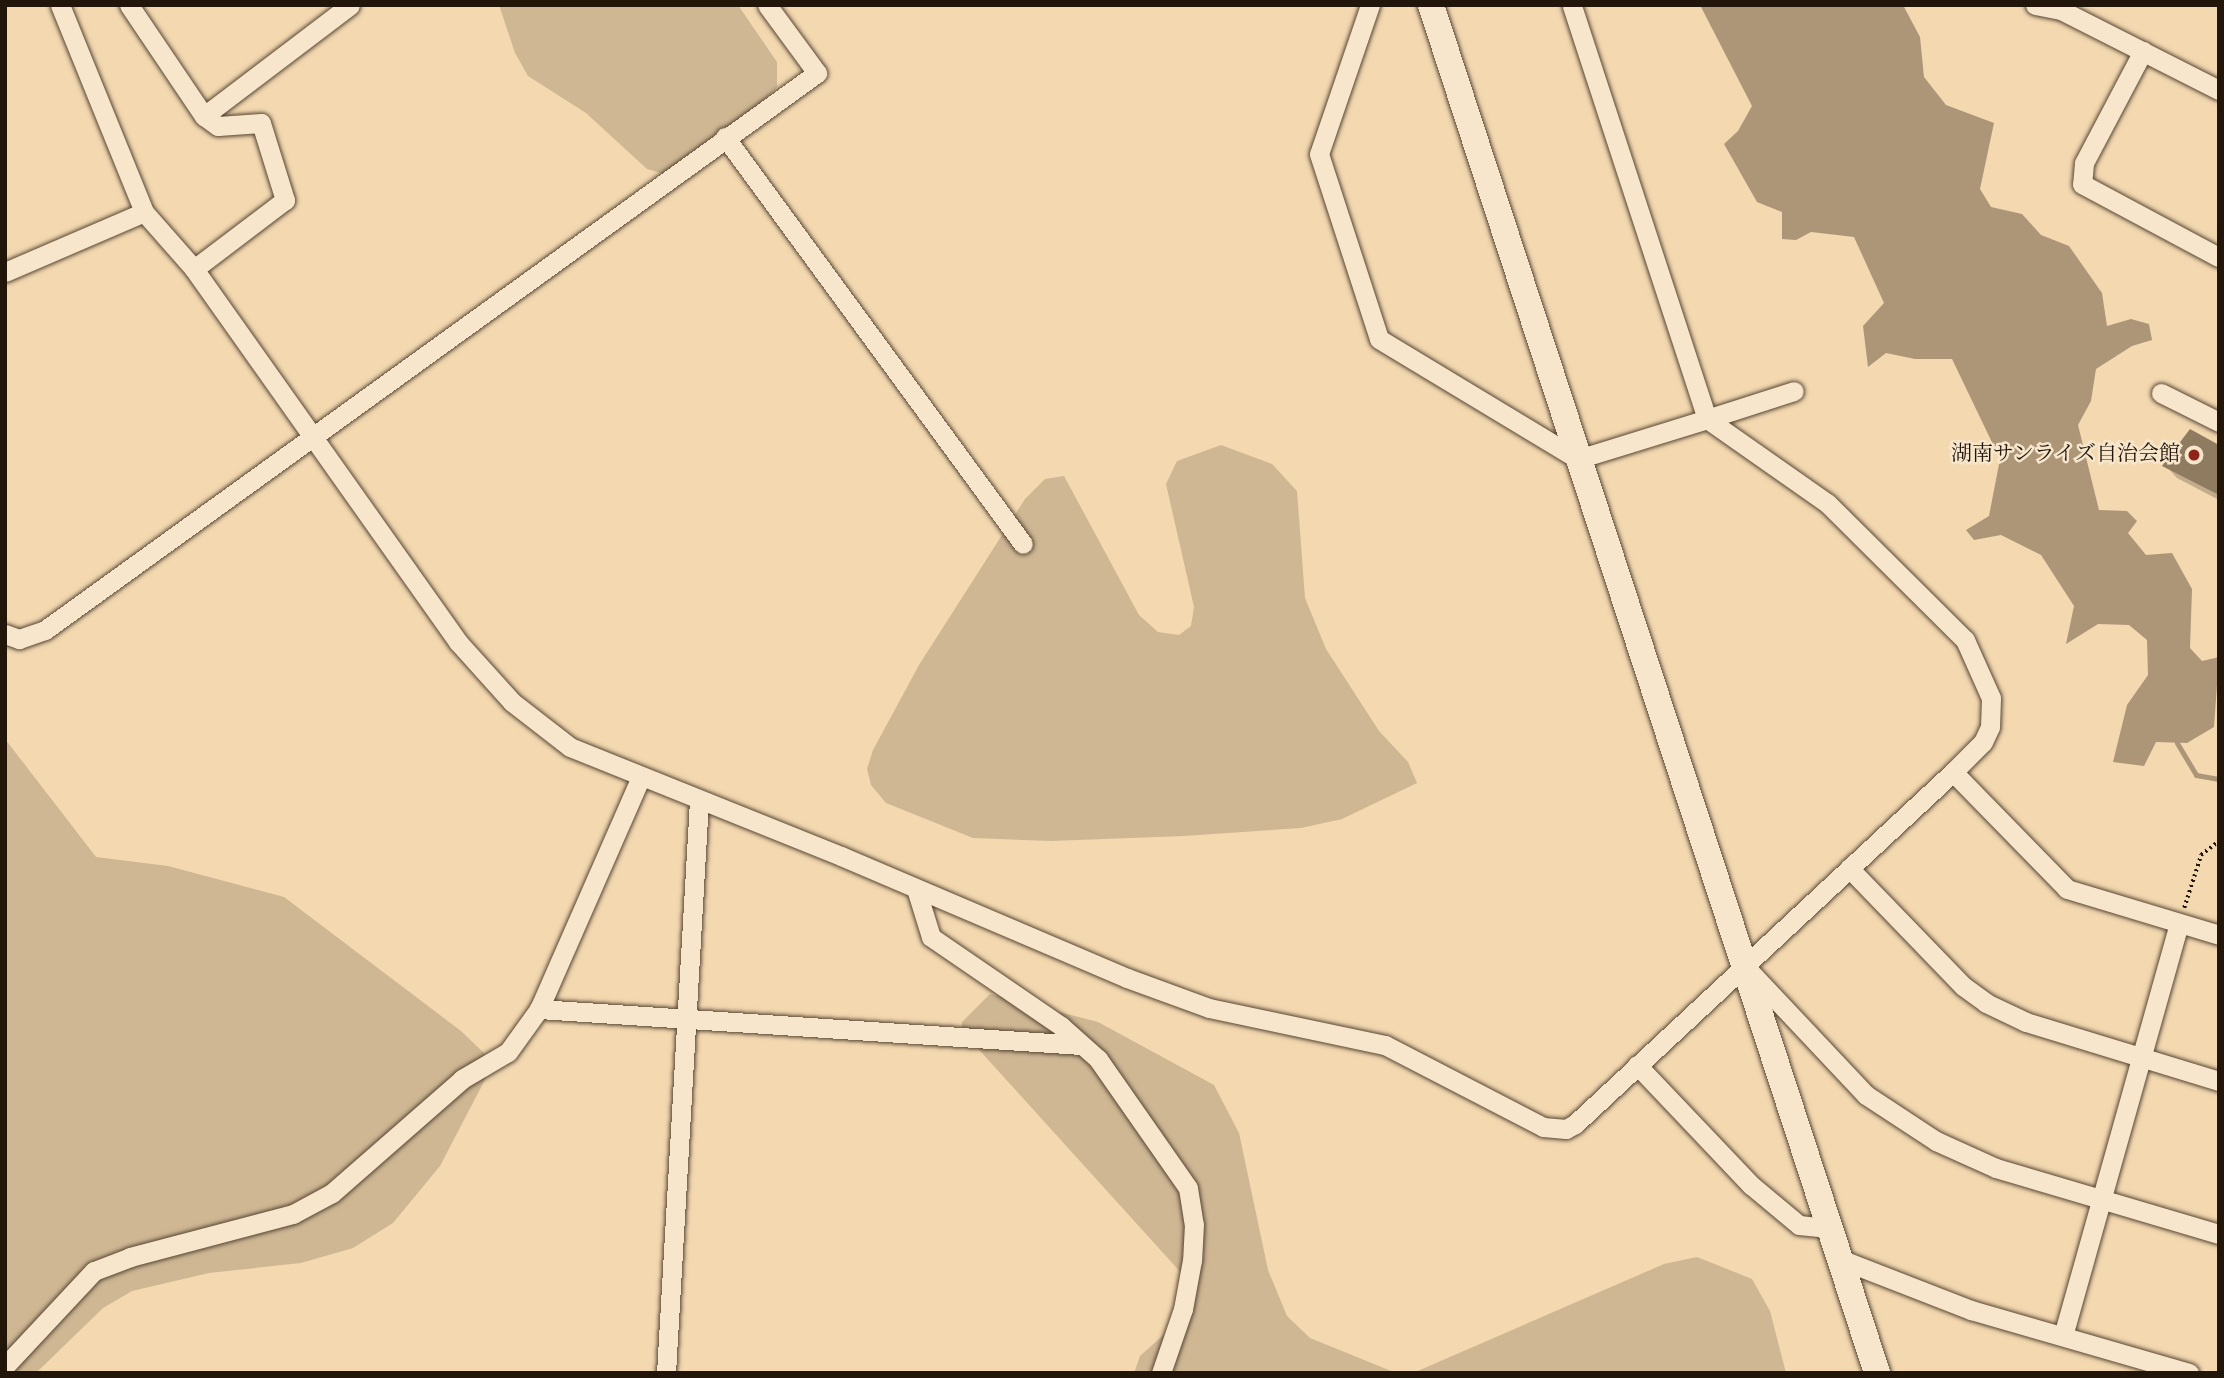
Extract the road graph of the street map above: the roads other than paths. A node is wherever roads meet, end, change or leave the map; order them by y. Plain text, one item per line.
1 (60, 5) edge
2 (129, 5) edge
3 (350, 5) edge
4 (767, 5) edge
5 (1370, 5) edge
6 (1431, 5) edge
7 (1572, 5) edge
8 (2035, 5) edge
9 (2143, 51) junction
10 (2219, 90) edge
11 (204, 116) junction
12 (725, 137) junction
13 (144, 212) junction
14 (2219, 257) edge
15 (194, 269) junction
16 (5, 272) edge
17 (1794, 391) dead end
18 (2161, 393) dead end
19 (1707, 419) junction
20 (2219, 422) edge
21 (314, 435) junction
22 (1578, 459) junction
23 (1023, 544) dead end
24 (5, 634) edge
25 (1953, 772) junction
26 (640, 779) junction
27 (699, 800) junction
28 (1849, 868) junction
29 (917, 892) junction
30 (2179, 924) junction
31 (2219, 935) edge
32 (1745, 965) junction
33 (539, 1009) junction
34 (688, 1020) junction
35 (1081, 1045) junction
36 (2143, 1060) junction
37 (1637, 1065) junction
38 (2219, 1081) edge
39 (2101, 1199) junction
40 (1829, 1228) junction
41 (2219, 1234) edge
42 (1840, 1259) junction
43 (2063, 1336) junction
44 (5, 1366) edge
45 (666, 1373) edge
46 (1161, 1373) edge
47 (1877, 1373) edge
48 (2189, 1373) edge

1 - 13 street
2 - 11 street
3 - 11 street
4 - 12 street
5 - 22 street
6 - 22 street
7 - 19 street
8 - 9 street
9 - 10 street
9 - 14 street
11 - 15 street
12 - 21 street
12 - 23 street
13 - 15 street
13 - 16 street
15 - 21 street
17 - 19 street
18 - 20 street
19 - 22 street
19 - 25 street
21 - 24 street
21 - 26 street
22 - 32 street
25 - 28 street
25 - 30 street
26 - 27 street
26 - 33 street
27 - 29 street
27 - 34 street
28 - 32 street
28 - 36 street
29 - 35 street
29 - 37 street
30 - 31 street
30 - 36 street
32 - 37 street
32 - 39 street
32 - 40 street
33 - 34 street
33 - 44 street
34 - 35 street
34 - 45 street
35 - 46 street
36 - 38 street
36 - 39 street
37 - 40 street
39 - 41 street
39 - 43 street
40 - 42 street
42 - 43 street
42 - 47 street
43 - 48 street

